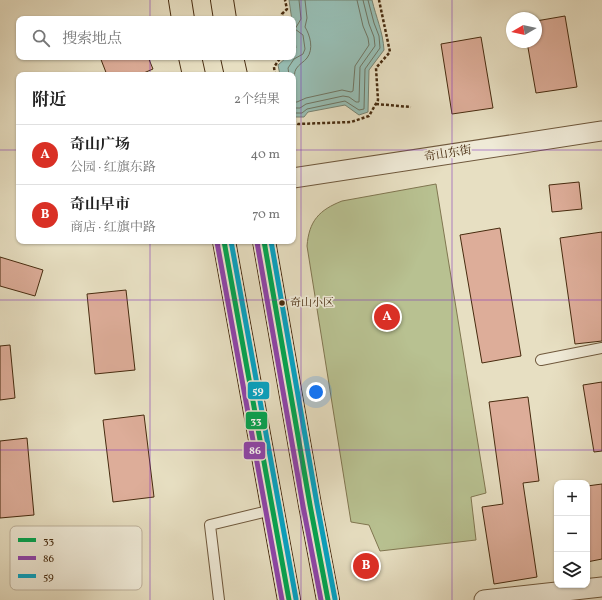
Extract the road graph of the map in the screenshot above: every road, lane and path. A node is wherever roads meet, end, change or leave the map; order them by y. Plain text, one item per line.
1 (180, 0) edge
2 (222, 0) edge
3 (285, 0) edge
4 (379, 0) edge
5 (183, 16) edge
6 (225, 16) edge
7 (282, 16) edge
8 (191, 60) edge
9 (233, 60) edge
10 (279, 60) edge
11 (193, 72) edge
12 (235, 72) edge
13 (275, 72) edge
14 (376, 104) junction
15 (412, 108) dead end
16 (296, 123) edge
17 (602, 131) edge
18 (296, 178) edge
19 (225, 244) edge
20 (265, 244) edge
21 (602, 348) edge
22 (541, 360) dead end
23 (272, 510) junction
24 (602, 587) edge
25 (219, 600) edge
26 (289, 600) edge
27 (328, 600) edge
28 (484, 600) edge

1 - 5 main road
2 - 6 main road
3 - 7 path
4 - 14 path
8 - 11 main road
9 - 12 main road
10 - 13 path
14 - 15 path
14 - 16 path
17 - 18 street, 奇山东街
19 - 23 main road
20 - 27 main road
21 - 22 lane
23 - 25 lane
23 - 26 main road
24 - 28 street

